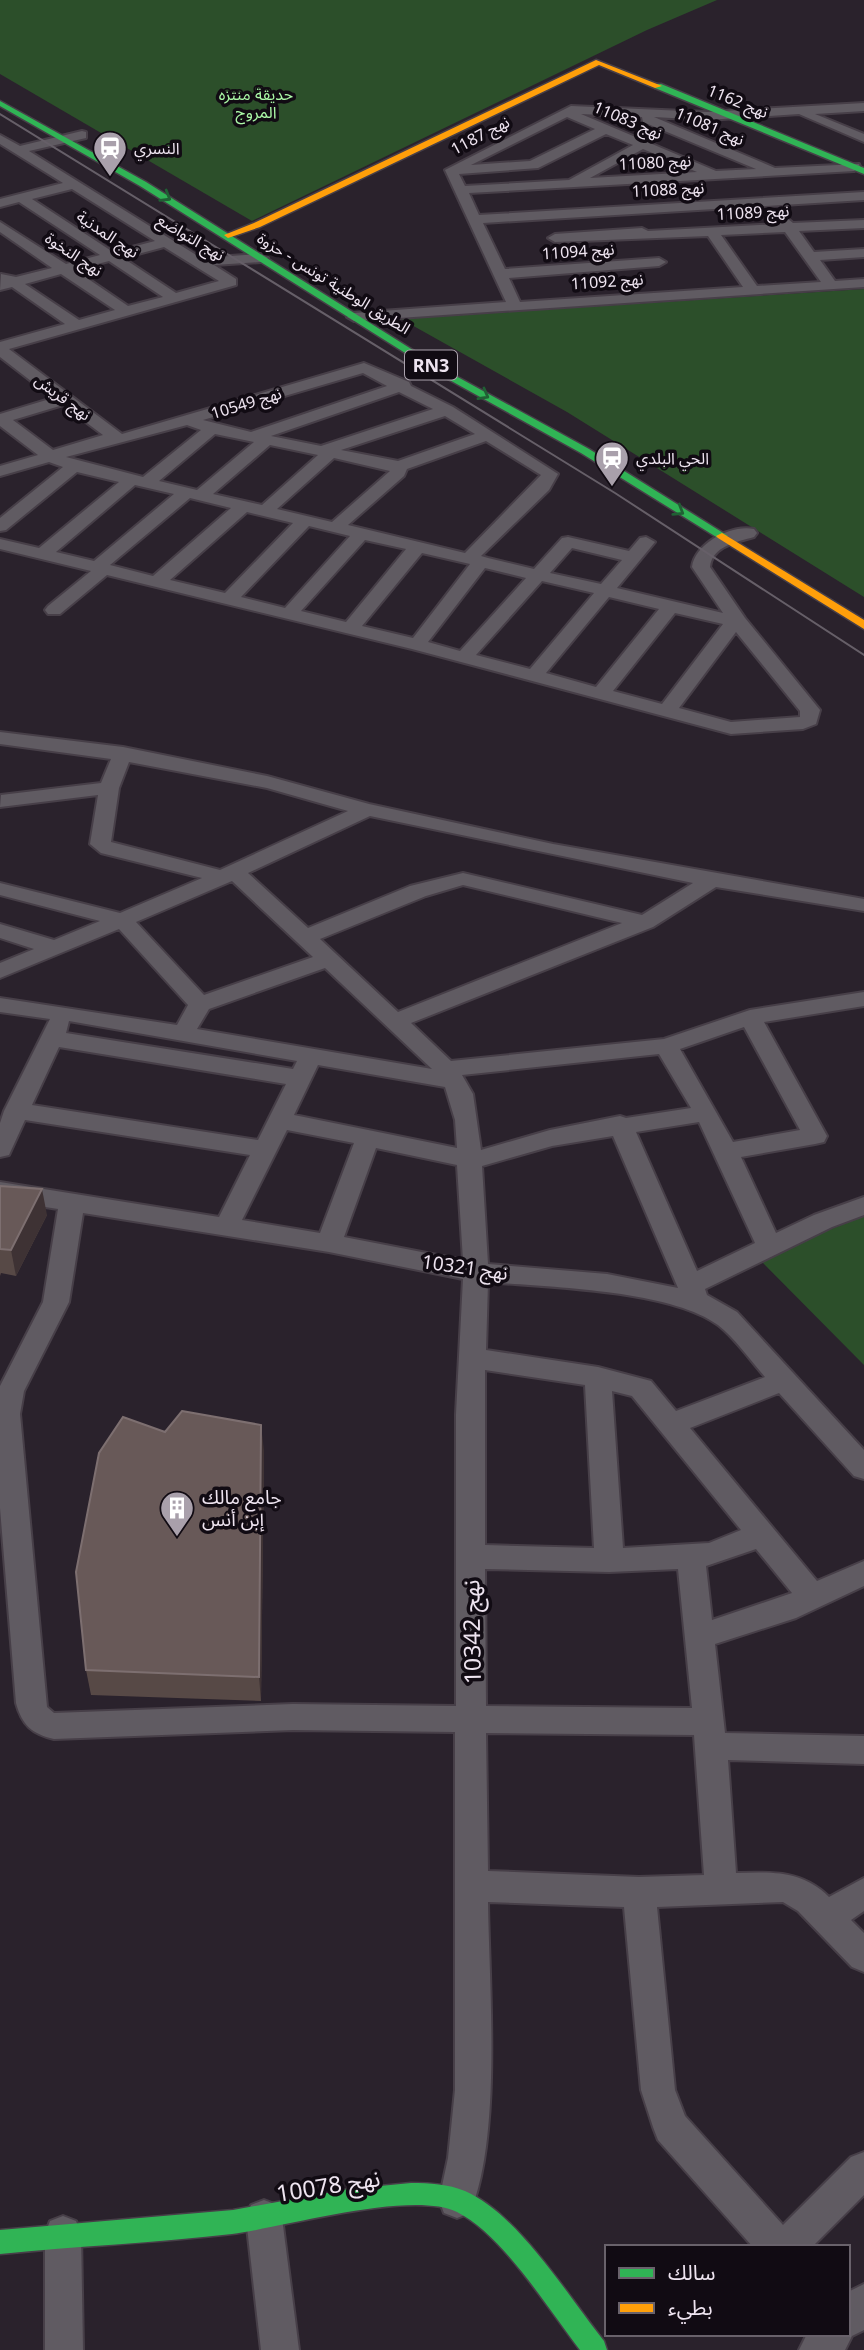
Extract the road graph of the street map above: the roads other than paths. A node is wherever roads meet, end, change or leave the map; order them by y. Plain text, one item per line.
1 (0, 88) edge
2 (679, 96) junction
3 (0, 103) edge
4 (863, 108) edge
5 (564, 111) junction
6 (802, 111) junction
7 (630, 112) junction
8 (728, 115) junction
9 (605, 129) junction
10 (82, 135) junction
11 (864, 138) edge
12 (0, 139) edge
13 (62, 139) junction
14 (642, 145) junction
15 (18, 150) junction
16 (859, 169) edge
17 (451, 170) junction
18 (775, 173) junction
19 (751, 174) junction
20 (717, 176) junction
21 (612, 182) junction
22 (568, 184) junction
23 (72, 185) junction
24 (458, 190) junction
25 (0, 192) edge
26 (864, 196) edge
27 (12, 200) edge
28 (770, 202) junction
29 (630, 209) junction
30 (540, 215) junction
31 (473, 219) junction
32 (864, 224) edge
33 (0, 226) edge
34 (790, 228) junction
35 (245, 230) junction
36 (712, 232) junction
37 (643, 234) junction
38 (228, 236) junction
39 (166, 242) junction
40 (563, 253) junction
41 (864, 253) edge
42 (812, 256) junction
43 (111, 257) junction
44 (291, 257) dead end
45 (261, 258) junction
46 (198, 262) junction
47 (65, 269) junction
48 (0, 273) edge
49 (499, 275) junction
50 (670, 278) junction
51 (864, 283) edge
52 (7, 284) edge
53 (831, 285) junction
54 (753, 290) junction
55 (176, 299) junction
56 (359, 300) dead end
57 (515, 306) junction
58 (127, 312) junction
59 (382, 314) junction
60 (354, 317) junction
61 (0, 325) edge
62 (77, 326) junction
63 (405, 328) dead end
64 (22, 341) junction
65 (0, 349) edge
66 (404, 385) junction
67 (288, 390) junction
68 (65, 399) junction
69 (447, 410) junction
70 (320, 414) junction
71 (0, 419) edge
72 (189, 420) junction
73 (212, 429) junction
74 (583, 431) dead end
75 (488, 435) junction
76 (121, 438) junction
77 (259, 439) junction
78 (605, 443) dead end
79 (324, 453) junction
80 (52, 457) junction
81 (74, 466) junction
82 (399, 467) junction
83 (0, 471) edge
84 (139, 481) junction
85 (194, 494) junction
86 (244, 505) junction
87 (266, 510) junction
88 (728, 519) dead end
89 (304, 520) junction
90 (0, 526) edge
91 (336, 527) junction
92 (362, 533) junction
93 (744, 540) junction
94 (0, 544) edge
95 (418, 546) junction
96 (41, 555) junction
97 (475, 560) junction
98 (794, 562) dead end
99 (101, 568) junction
100 (538, 575) junction
101 (157, 582) junction
102 (606, 590) junction
103 (229, 600) junction
104 (671, 606) junction
105 (54, 610) dead end
106 (289, 614) junction
107 (737, 622) junction
108 (864, 625) edge
109 (350, 629) junction
110 (417, 645) junction
111 (463, 658) junction
112 (534, 676) junction
113 (601, 692) junction
114 (667, 711) junction
115 (0, 738) edge
116 (123, 753) junction
117 (109, 788) junction
118 (1, 800) edge
119 (367, 810) junction
120 (228, 874) junction
121 (713, 880) junction
122 (0, 889) edge
123 (864, 905) edge
124 (122, 920) junction
125 (645, 922) junction
126 (0, 931) edge
127 (305, 937) junction
128 (53, 947) junction
129 (329, 959) junction
130 (0, 971) edge
131 (864, 999) edge
132 (200, 1004) junction
133 (0, 1005) edge
134 (64, 1013) junction
135 (750, 1017) junction
136 (396, 1021) junction
137 (183, 1034) junction
138 (52, 1038) junction
139 (666, 1046) junction
140 (305, 1068) junction
141 (451, 1075) junction
142 (16, 1111) junction
143 (707, 1113) junction
144 (279, 1120) junction
145 (621, 1124) junction
146 (368, 1138) junction
147 (0, 1149) edge
148 (265, 1149) junction
149 (726, 1151) junction
150 (471, 1159) junction
151 (0, 1191) edge
152 (72, 1202) junction
153 (864, 1206) edge
154 (226, 1228) junction
155 (329, 1243) junction
156 (769, 1246) junction
157 (475, 1272) junction
158 (693, 1293) junction
159 (471, 1358) junction
160 (598, 1377) junction
161 (784, 1380) junction
162 (672, 1424) junction
163 (861, 1458) edge
164 (762, 1534) junction
165 (470, 1557) junction
166 (691, 1557) junction
167 (609, 1560) junction
168 (864, 1573) edge
169 (812, 1596) junction
170 (700, 1636) junction
171 (473, 1718) junction
172 (710, 1734) junction
173 (864, 1750) edge
174 (473, 1886) junction
175 (720, 1888) junction
176 (639, 1892) junction
177 (864, 1893) edge
178 (827, 1917) junction
179 (864, 1956) edge
180 (864, 2170) edge
181 (457, 2200) junction
182 (264, 2218) junction
183 (63, 2234) junction
184 (0, 2242) edge
185 (776, 2245) edge
186 (788, 2245) edge
187 (864, 2303) edge
188 (850, 2317) edge
189 (832, 2336) edge
190 (64, 2350) edge
191 (281, 2350) edge
192 (595, 2350) edge
193 (818, 2350) edge

1 - 10 main road, الطريق الوطنية تونس - حزوة
2 - 7 street, نهج 1187
2 - 8 main road, نهج 1162
2 - 35 main road, نهج 1162
3 - 13 main road, الطريق الوطنية تونس - حزوة / RN3
4 - 6 street, نهج 1187
5 - 7 street, نهج 1187
5 - 9 street, نهج 11083
5 - 17 street, نهج 1187
6 - 8 street, نهج 1187
6 - 11 street
7 - 8 street, نهج 1187
7 - 18 street, نهج 11081
8 - 16 main road, نهج 1162
9 - 14 street, نهج 11083
9 - 17 street
10 - 13 street
10 - 35 main road, الطريق الوطنية تونس - حزوة
12 - 15 street, نهج التواضع
13 - 15 street
13 -> 38 main road, الطريق الوطنية تونس - حزوة / RN3
14 - 20 street, نهج 11083
14 - 22 street
15 - 23 street, نهج التواضع
16 - 18 street, نهج 11080
17 - 24 street, نهج 1187
18 - 19 street, نهج 11080
19 - 20 street, نهج 11080
19 - 28 street
20 - 21 street, نهج 11080
21 - 22 street, نهج 11080
21 - 29 street
22 - 24 street, نهج 11080
23 - 27 street
23 - 39 street, نهج التواضع
24 - 31 street, نهج 1187
25 - 27 street, نهج المدنية
26 - 28 street, نهج 11088
27 - 43 street, نهج المدنية
28 - 29 street, نهج 11088
28 - 34 street
29 - 30 street, نهج 11088
29 - 37 street
30 - 31 street, نهج 11088
30 - 40 street
31 - 49 street, نهج 1187
32 - 34 street, نهج 11089
33 - 47 street, نهج النخوة
34 - 36 street, نهج 11089
34 - 42 street
35 - 38 main road
35 - 44 main road, الطريق الوطنية تونس - حزوة
36 - 37 street, نهج 11089
36 - 54 street
37 - 40 street, نهج 11089
37 - 50 street
38 - 45 main road, الطريق الوطنية تونس - حزوة / RN3
39 - 43 street
39 - 46 street, نهج التواضع
40 - 49 street, نهج 11094
40 - 50 street, نهج 11094
41 - 42 street
42 - 53 street
43 - 47 street
43 - 55 street, نهج المدنية
45 - 46 street
45 - 60 main road, الطريق الوطنية تونس - حزوة / RN3
46 - 55 street, نهج التواضع
47 - 52 street
47 - 58 street, نهج النخوة
48 - 52 street
49 - 57 street, نهج 1187
50 - 54 street, نهج 11092
50 - 57 street, نهج 11092
51 - 53 street, نهج 11092
52 - 62 street
53 - 54 street, نهج 11092
55 - 58 street, نهج التواضع
56 - 59 main road, الطريق الوطنية تونس - حزوة / RN3
57 - 59 street, نهج 11092
58 - 62 street, نهج التواضع
59 - 60 street, نهج 11092
59 - 63 main road, الطريق الوطنية تونس - حزوة / RN3
60 -> 93 main road, الطريق الوطنية تونس - حزوة / RN3
61 - 64 street
62 - 64 street, نهج التواضع
64 - 65 street, نهج التواضع
65 - 68 street, نهج قريش
66 - 67 street, نهج 10549
66 - 69 street
66 - 70 street
67 - 70 street
67 - 72 street, نهج 10549
68 - 71 street
68 - 76 street, نهج قريش
69 - 75 street
69 - 79 street
70 - 77 street
71 - 80 street
72 - 73 street
72 - 76 street, نهج 10549
73 - 77 street
73 - 84 street
74 - 78 main road
75 - 82 street
75 - 97 street
76 - 80 street, نهج 10549
77 - 79 street
77 - 85 street
79 - 82 street
79 - 87 street
80 - 81 street
80 - 83 street, نهج 10549
81 - 84 street
81 - 90 street
82 - 91 street
84 - 85 street
84 - 96 street
85 - 86 street
85 - 99 street
86 - 87 street
86 - 101 street
87 - 89 street
88 - 93 main road, الطريق الوطنية تونس - حزوة / RN3
89 - 91 street
89 - 103 street
91 - 92 street
92 - 95 street
92 - 106 street
93 - 98 main road, الطريق الوطنية تونس - حزوة / RN3
93 - 107 street
93 - 108 main road, الطريق الوطنية تونس - حزوة / RN3
94 - 96 street
95 - 97 street
95 - 109 street
96 - 99 street
97 - 100 street
97 - 110 street
99 - 101 street
99 - 105 street
100 - 102 street
100 - 102 street
100 - 111 street
101 - 103 street
102 - 104 street
102 - 112 street
103 - 106 street
104 - 107 street
104 - 113 street
106 - 109 street
107 - 114 street
107 - 114 street
109 - 110 street
110 - 111 street
111 - 112 street
112 - 113 street
113 - 114 street
115 - 116 street
116 - 117 street
116 - 119 street
117 - 118 street
117 - 120 street
119 - 120 street
119 - 121 street
120 - 124 street
120 - 127 street
121 - 123 street
121 - 125 street
122 - 124 street
124 - 128 street
124 - 132 street
125 - 127 street
125 - 136 street
126 - 128 street
127 - 129 street
128 - 130 street
129 - 132 street
129 - 136 street
131 - 135 street
132 - 137 street
133 - 134 street
134 - 137 street
134 - 138 street
135 - 139 street
135 - 149 street
136 - 141 street
137 - 140 street
138 - 140 street
138 - 142 street
139 - 141 street
139 - 143 street
140 - 141 street
140 - 144 street
141 - 150 street, نهج 10342
142 - 147 street
142 - 148 street
143 - 145 street
143 - 149 street
144 - 146 street
144 - 148 street
145 - 150 street
145 - 158 street
146 - 150 street
146 - 155 street
148 - 154 street
149 - 156 street
150 - 157 street, نهج 10342
151 - 152 street, نهج 10321
152 - 154 street, نهج 10321
152 - 171 street
153 - 156 street
154 - 155 street, نهج 10321
155 - 157 street, نهج 10321
156 - 158 street
157 - 158 street, نهج 10321
157 - 159 street, نهج 10342
158 - 161 street, نهج 10321
159 - 160 street
159 - 165 street, نهج 10342
160 - 162 street
160 - 167 street
161 - 162 street
161 - 163 street, نهج 10321
162 - 164 street
164 - 166 street
164 - 169 street
165 - 167 street
165 - 171 street, نهج 10342
166 - 167 street
166 - 170 street
168 - 169 street
169 - 170 street
170 - 172 street
171 - 172 street
171 - 174 street, نهج 10342
172 - 173 street
172 - 175 street
174 - 176 street
174 - 181 street, نهج 10342
175 - 176 street
175 - 178 street
176 - 185 street
177 - 178 street
178 - 179 street
180 - 186 street
181 - 182 main road, نهج 10078
181 - 192 main road, نهج 10078
182 - 183 main road, نهج 10078
182 - 191 street
183 - 184 main road, نهج 10078
183 - 190 street
187 - 188 street
189 - 193 street

